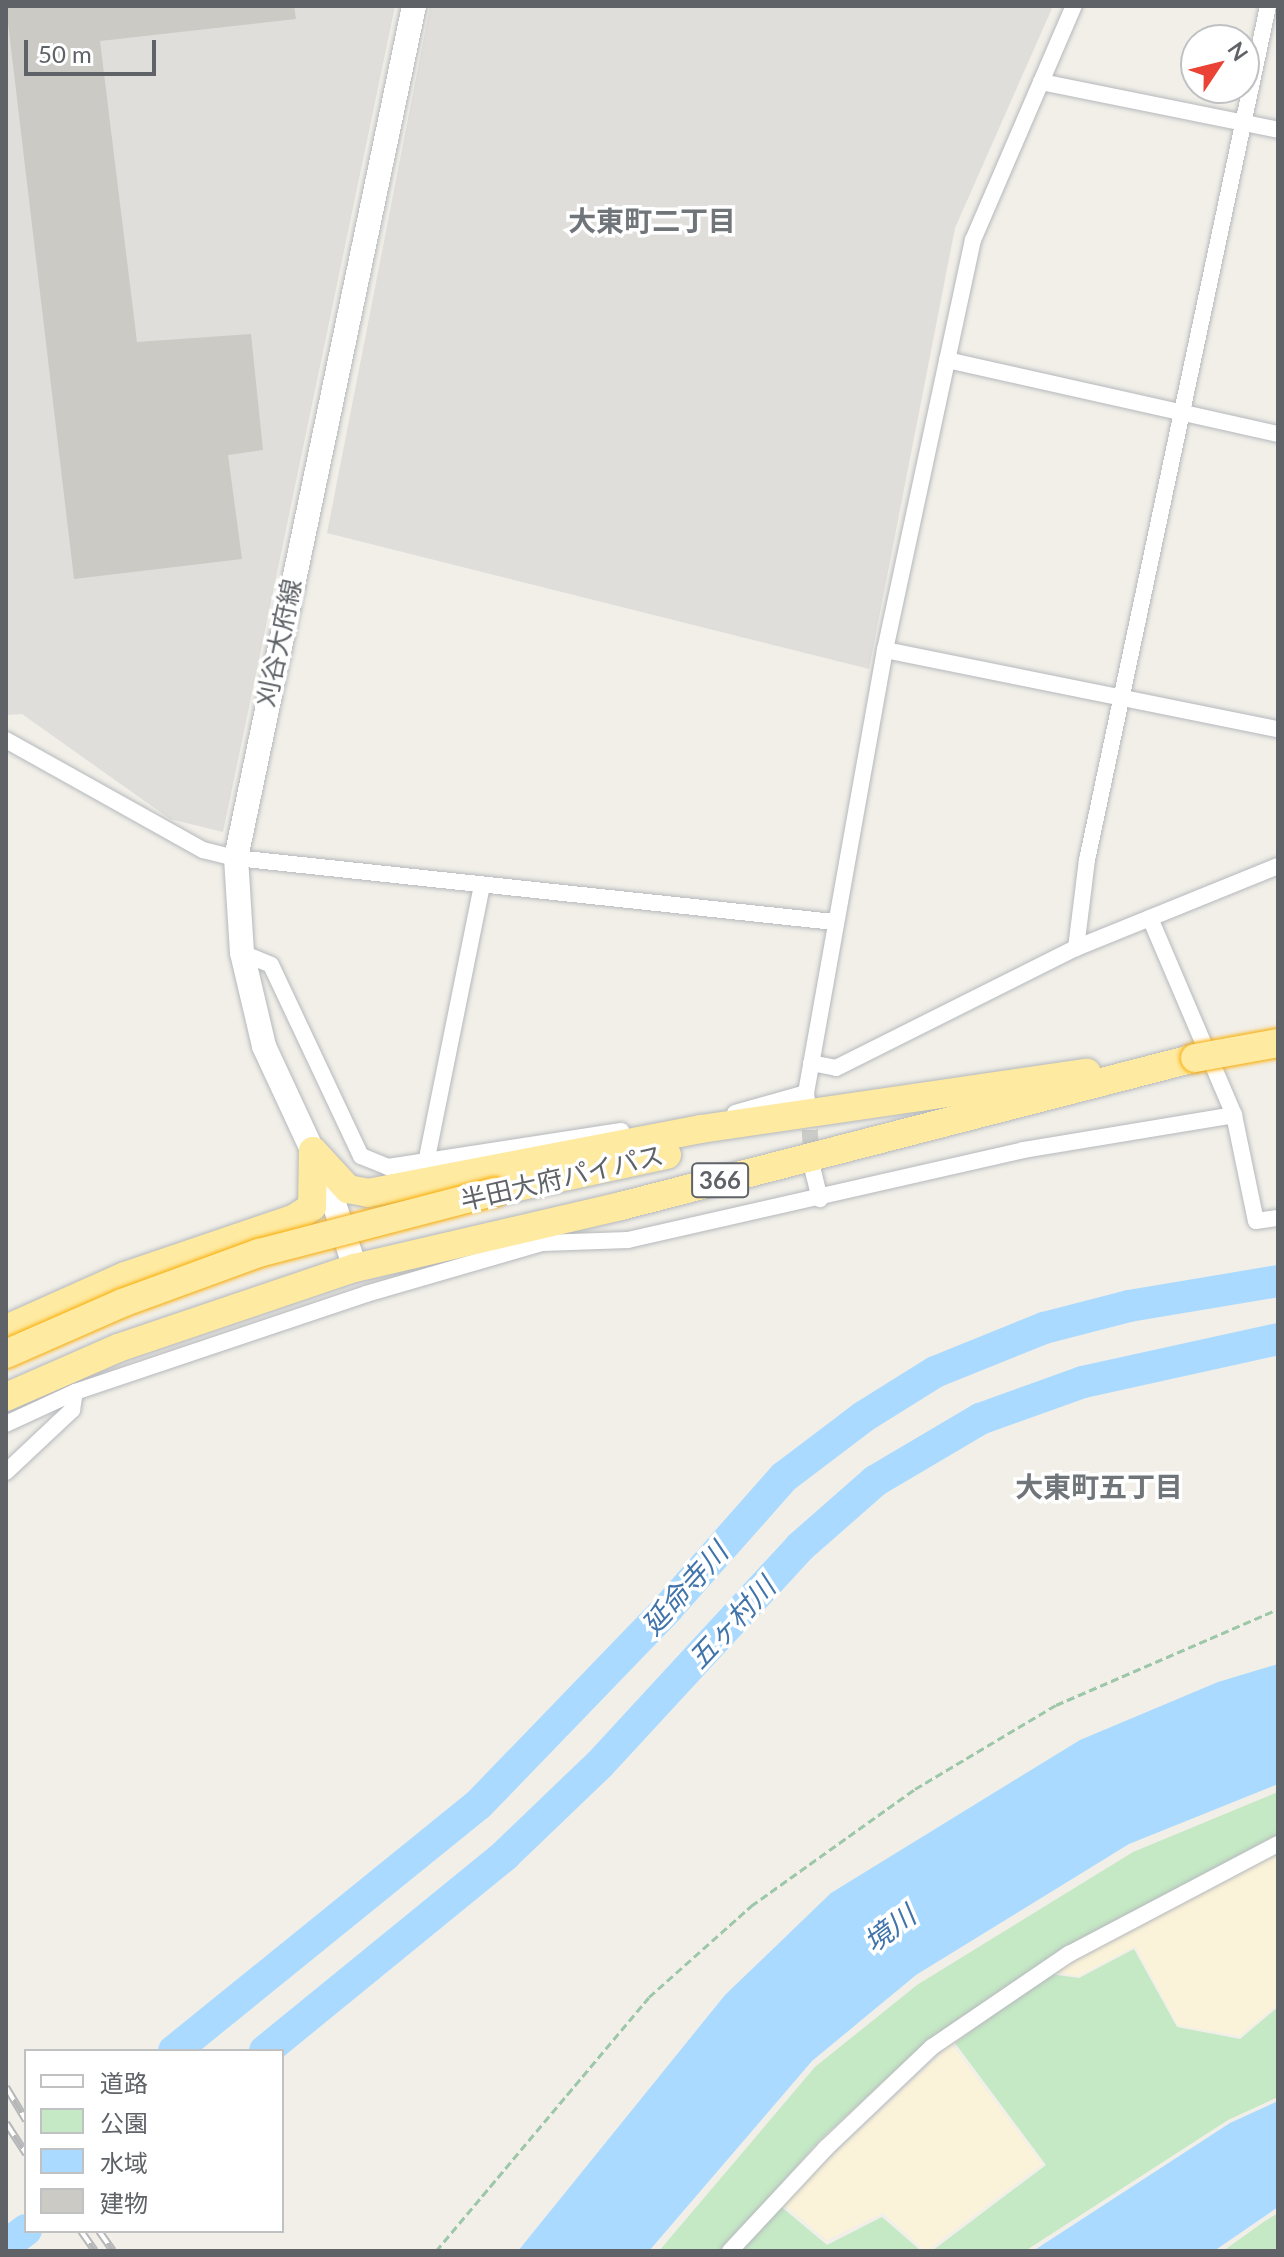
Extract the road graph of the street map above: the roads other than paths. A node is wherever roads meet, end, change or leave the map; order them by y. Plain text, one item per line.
1 (414, 6) edge
2 (1074, 6) edge
3 (1268, 6) edge
4 (1041, 82) junction
5 (1243, 123) junction
6 (1278, 130) edge
7 (947, 360) junction
8 (1182, 413) junction
9 (1278, 434) edge
10 (885, 650) junction
11 (1124, 698) junction
12 (1278, 729) edge
13 (6, 740) edge
14 (236, 858) junction
15 (1278, 866) edge
16 (482, 885) junction
17 (1150, 918) junction
18 (834, 922) junction
19 (1076, 948) junction
20 (242, 953) junction
21 (1278, 1043) edge
22 (1195, 1058) junction
23 (811, 1063) junction
24 (1234, 1115) junction
25 (313, 1151) junction
26 (427, 1158) junction
27 (813, 1171) tunnel mouth
28 (820, 1199) junction
29 (1278, 1218) edge
30 (355, 1268) junction
31 (6, 1329) edge
32 (6, 1354) edge
33 (75, 1392) junction
34 (6, 1397) edge
35 (6, 1424) edge
36 (6, 1472) edge
37 (1278, 1844) edge
38 (730, 2251) edge

1 - 14 main road, 刈谷大府線
2 - 4 street
3 - 5 street
4 - 5 street
4 - 7 street
5 - 6 street
5 - 8 street
7 - 8 street
7 - 10 street
8 - 9 street
8 - 11 street
10 - 11 street
10 - 18 street
11 - 12 street
11 - 19 street
13 - 14 street
14 - 16 street
14 - 20 main road, 刈谷大府線
15 - 17 street
16 - 18 street
16 - 26 street
17 - 19 street
17 - 24 street
18 - 23 street
19 - 23 street
20 - 25 main road, 刈谷大府線
20 - 26 street
21 - 22 highway, 半田大府パイパス / 366, bridge
22 - 25 highway, 366
22 - 30 highway, 366
22 - 32 highway, 半田大府パイパス / 366, bridge
23 - 26 street
24 - 28 street
24 - 29 street
25 - 30 main road, 刈谷大府線
25 - 31 highway
27 - 28 street
28 - 33 street
30 - 34 highway, 366
33 - 35 street
33 - 36 street
37 - 38 street

